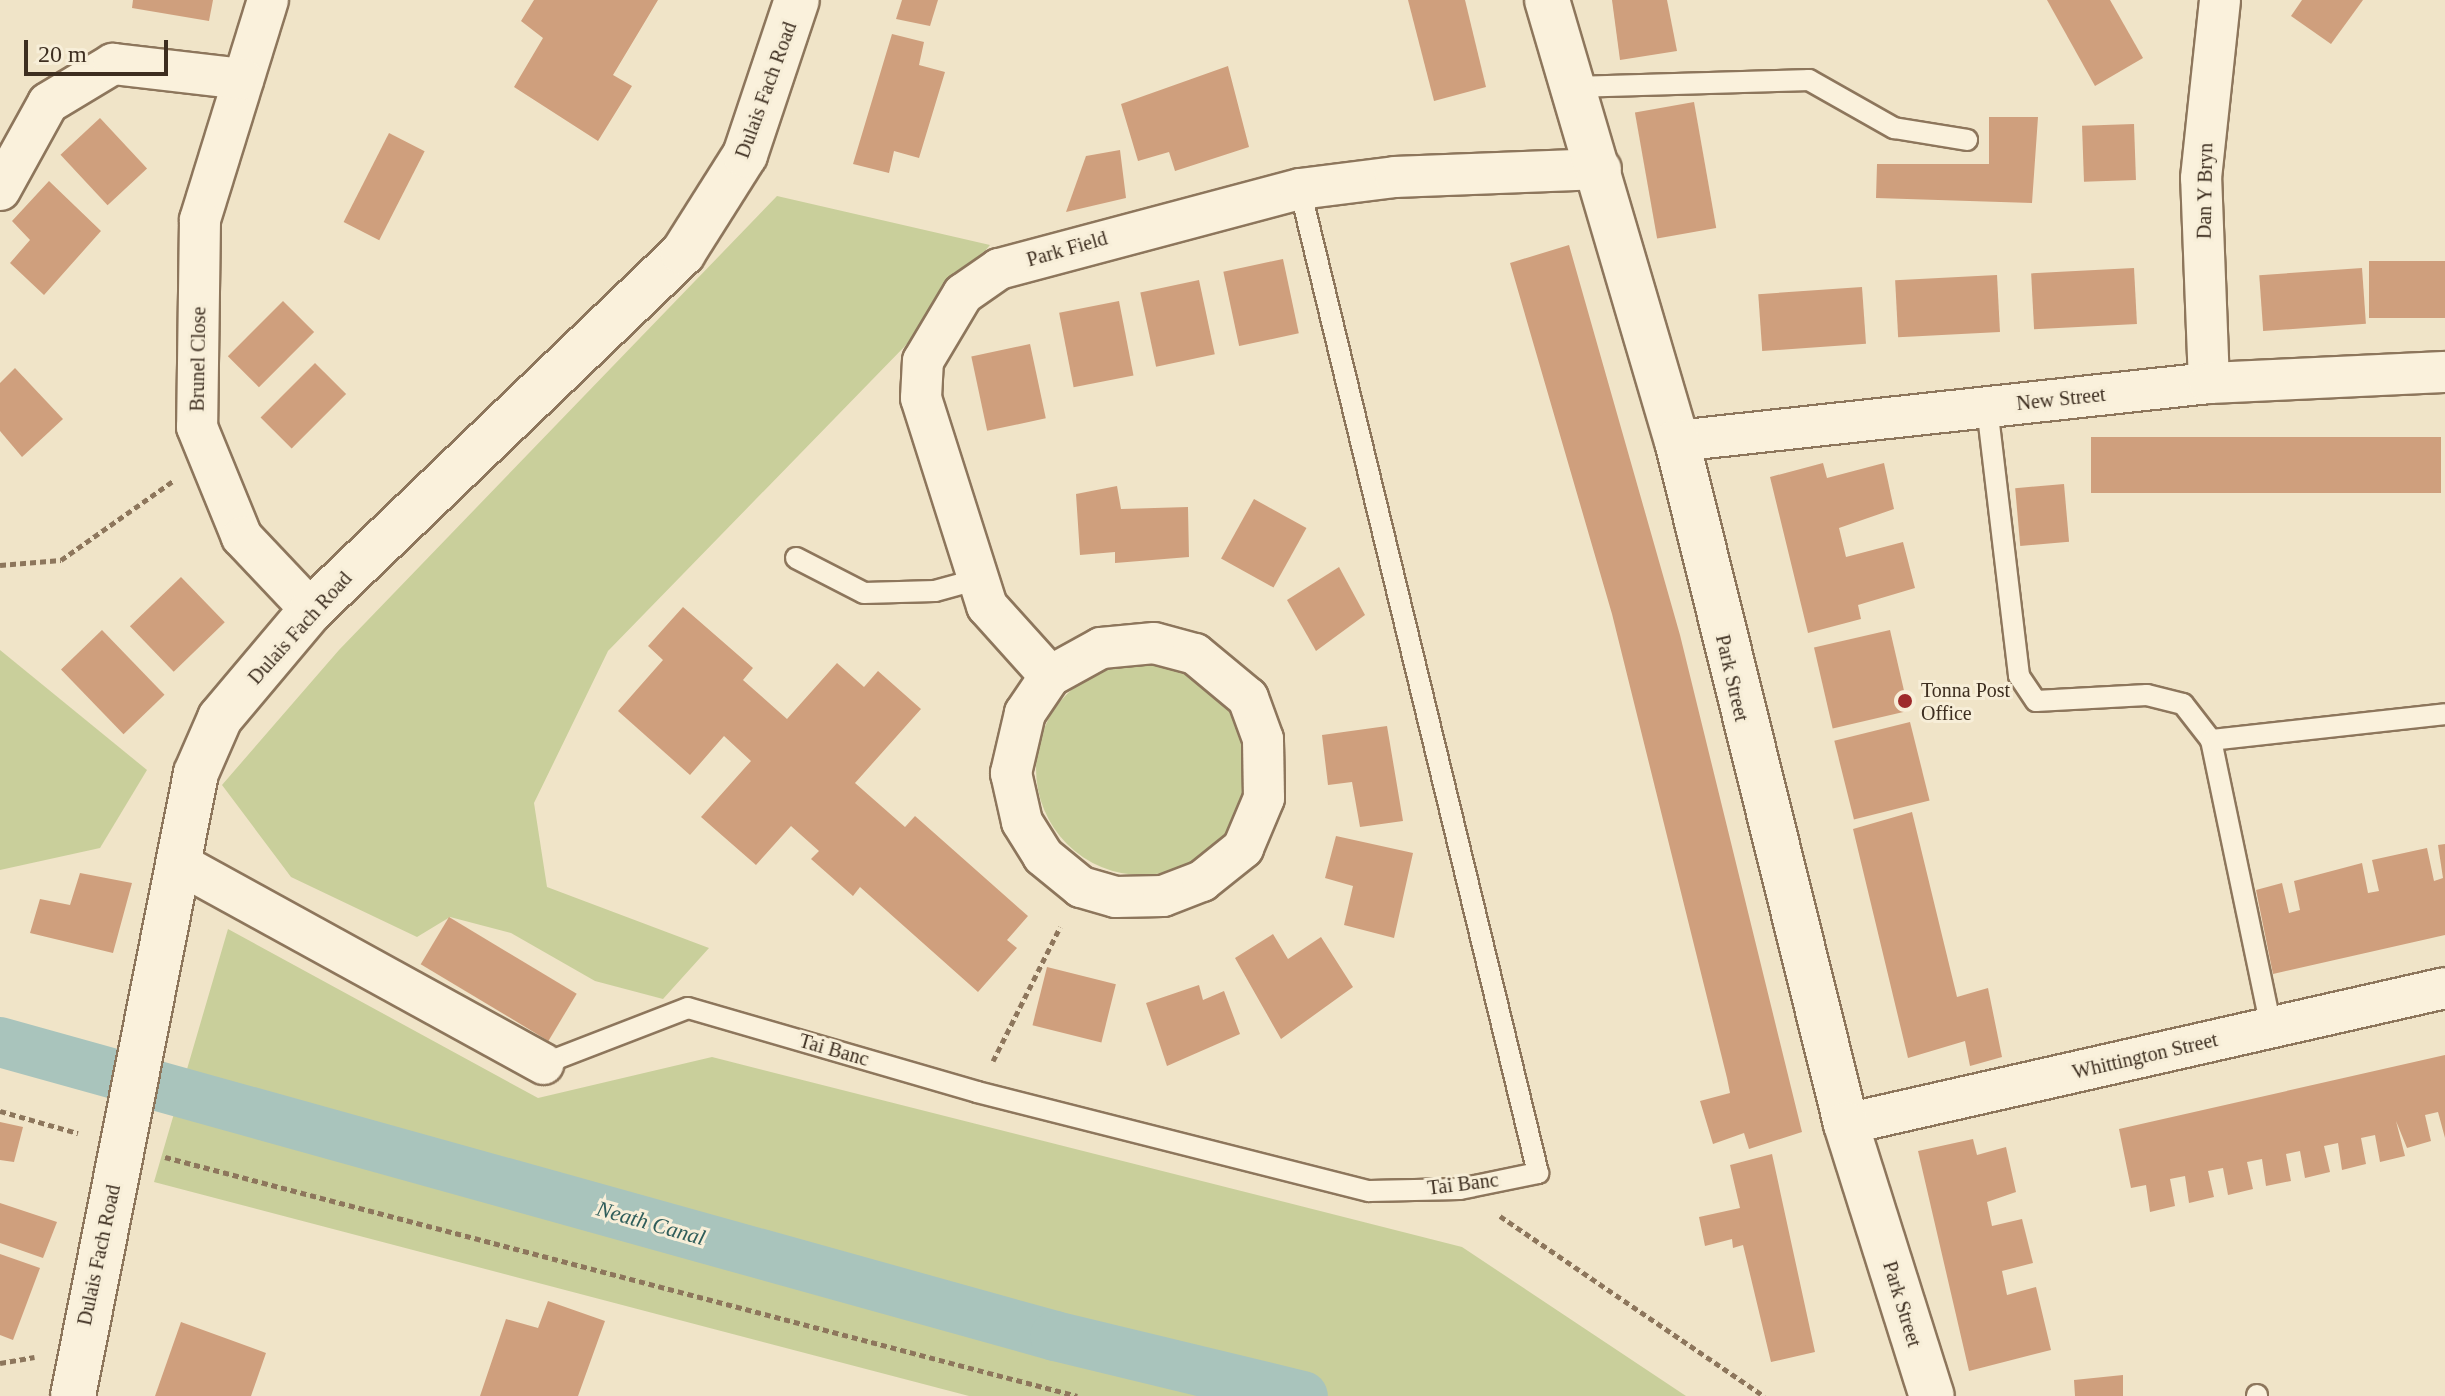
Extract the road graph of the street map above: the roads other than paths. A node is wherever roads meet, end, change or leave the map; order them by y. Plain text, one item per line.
1 (268, 0) edge
2 (797, 0) edge
3 (1547, 0) edge
4 (2220, 0) edge
5 (243, 79) junction
6 (1575, 87) junction
7 (1967, 140) dead end
8 (1601, 169) junction
9 (1300, 189) junction
10 (0, 190) edge
11 (2445, 372) edge
12 (2209, 383) junction
13 (1987, 407) junction
14 (1677, 441) junction
15 (796, 558) dead end
16 (979, 579) junction
17 (311, 610) junction
18 (1050, 676) junction
19 (2445, 714) edge
20 (2211, 740) junction
21 (178, 863) junction
22 (2445, 988) edge
23 (2271, 1027) junction
24 (543, 1064) joint
25 (1846, 1124) junction
26 (1925, 1376) edge
27 (73, 1396) edge

1 - 5 street, Brunel Close
2 - 17 main road, Dulais Fach Road
3 - 6 main road, Park Street
4 - 12 street, Dan Y Bryn
5 - 10 street
5 - 17 street, Brunel Close
6 - 7 lane
6 - 8 main road, Park Street
8 - 9 street, Park Field
8 - 14 main road, Park Street
9 - 16 street, Park Field
9 - 24 lane, Tai Banc
11 - 12 street, New Street
12 - 13 street, New Street
13 - 14 street, New Street
13 - 20 lane
14 - 25 main road, Park Street
15 - 16 lane
16 - 18 street, Park Field
17 - 21 main road, Dulais Fach Road
18 - 18 street
19 - 20 lane
20 - 23 lane
21 - 24 street, Tai Banc
21 - 27 main road, Dulais Fach Road
22 - 23 street, Whittington Street
23 - 25 street, Whittington Street
25 - 26 main road, Park Street

